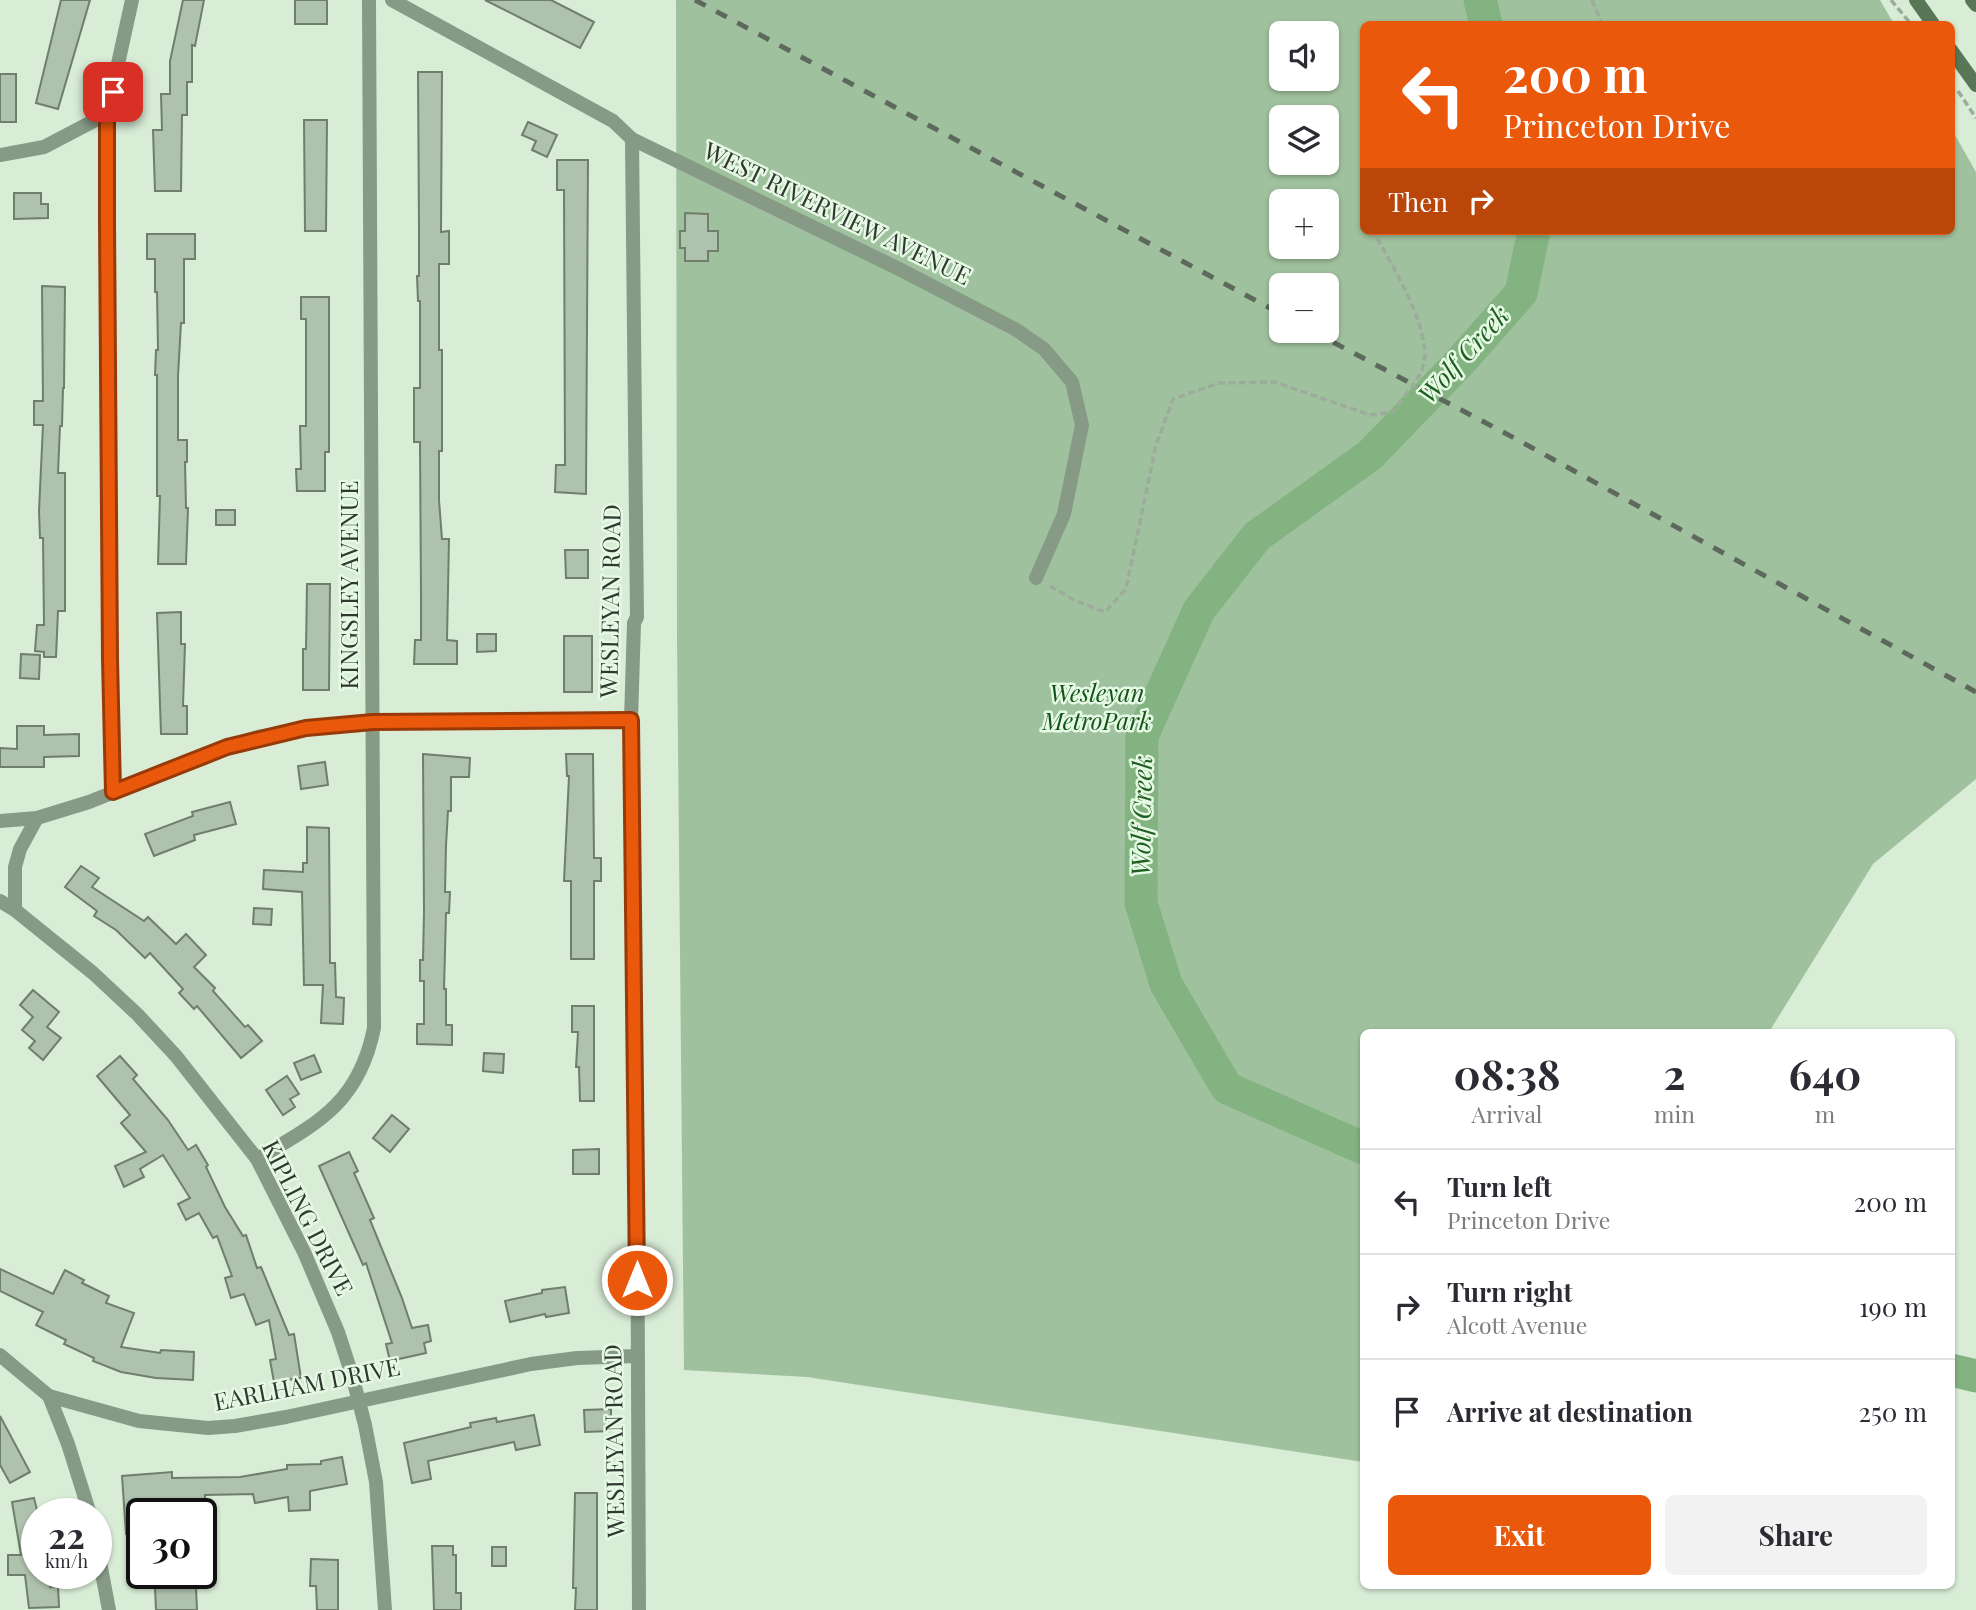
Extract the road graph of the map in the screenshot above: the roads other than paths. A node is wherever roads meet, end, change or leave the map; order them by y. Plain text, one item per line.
1 (132, 0) edge
2 (369, 0) edge
3 (392, 0) edge
4 (1916, 0) edge
5 (1972, 0) edge
6 (1976, 5) edge
7 (1931, 21) edge
8 (1955, 56) edge
9 (1976, 85) edge
10 (107, 114) junction
11 (632, 139) junction
12 (0, 155) edge
13 (1036, 579) road end
14 (631, 720) junction
15 (373, 722) junction
16 (113, 792) junction
17 (37, 818) junction
18 (0, 821) edge
19 (0, 901) edge
20 (15, 910) junction
21 (257, 1160) junction
22 (0, 1355) edge
23 (637, 1356) junction
24 (49, 1395) junction
25 (358, 1400) junction
26 (85, 1498) edge
27 (105, 1589) edge
28 (109, 1610) edge
29 (385, 1610) edge
30 (639, 1610) edge

1 - 10 street
2 - 15 street, KINGSLEY AVENUE
3 - 11 street, WEST RIVERVIEW AVENUE
4 - 7 main road
5 - 6 main road
8 - 9 main road
10 - 12 street
10 - 16 street
11 - 13 street, WEST RIVERVIEW AVENUE
11 - 14 street, WESLEYAN ROAD
14 - 15 street
14 - 23 street, WESLEYAN ROAD
15 - 16 street
15 - 21 street, KINGSLEY AVENUE
16 - 17 street
17 - 18 street
17 - 20 street
19 - 20 street, KIPLING DRIVE
20 - 21 street, KIPLING DRIVE
21 - 25 street, KIPLING DRIVE
22 - 24 street, EARLHAM DRIVE
23 - 25 street, EARLHAM DRIVE
23 - 30 street, WESLEYAN ROAD
24 - 25 street, EARLHAM DRIVE
24 - 26 street
25 - 29 street, KIPLING DRIVE
27 - 28 street

